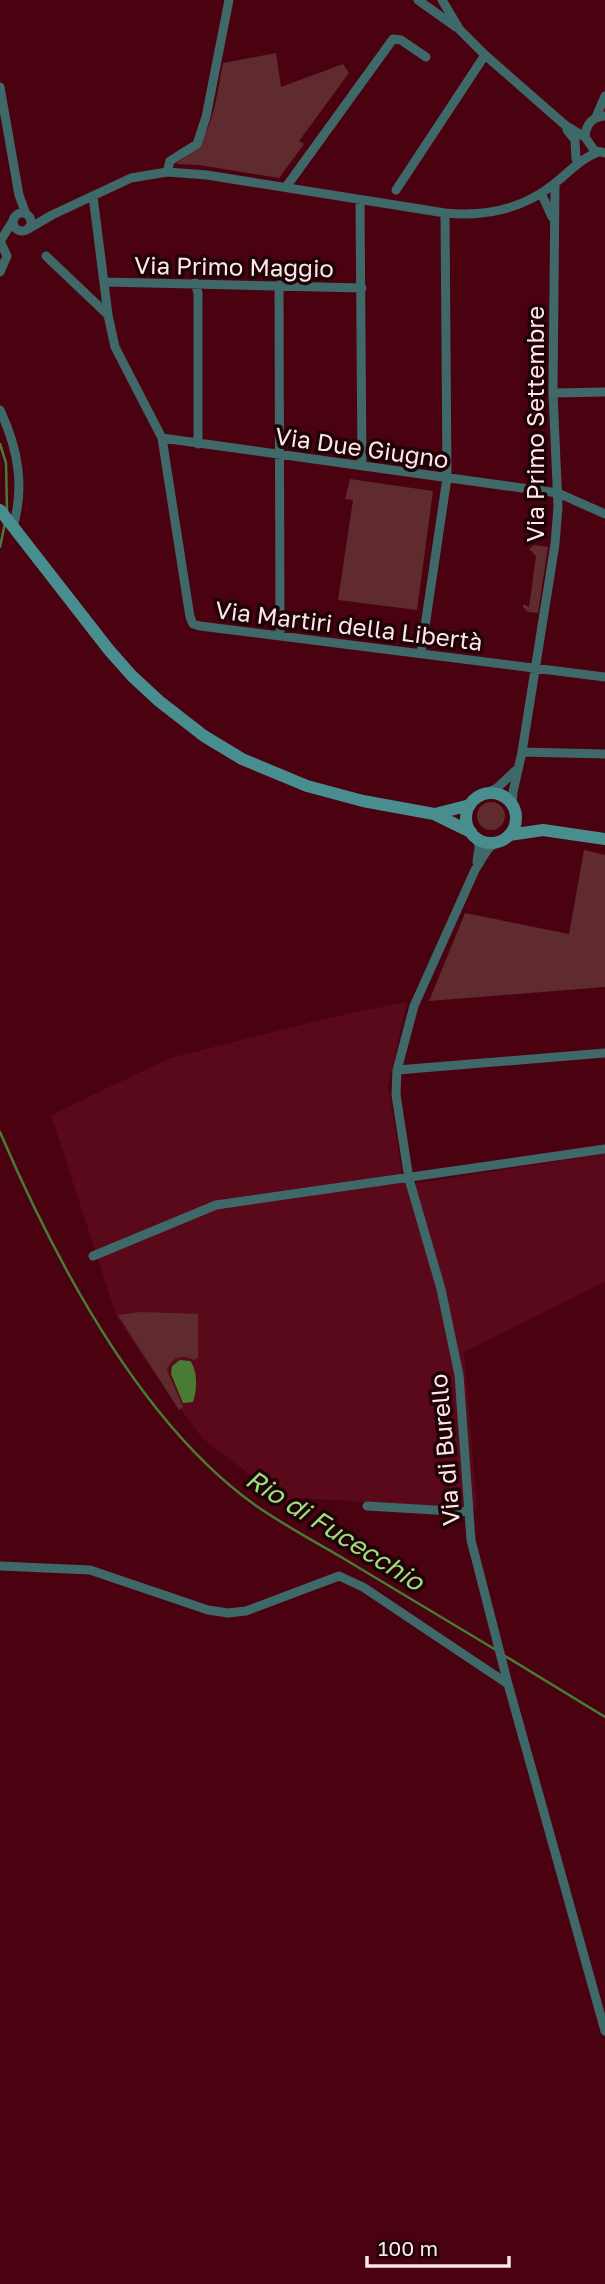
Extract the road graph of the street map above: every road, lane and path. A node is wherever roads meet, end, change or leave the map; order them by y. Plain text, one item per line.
1 (229, 0) edge
2 (418, 0) edge
3 (442, 0) edge
4 (460, 30) junction
5 (485, 55) junction
6 (426, 57) dead end
7 (0, 87) edge
8 (605, 96) edge
9 (601, 116) edge
10 (565, 125) junction
11 (587, 125) junction
12 (586, 139) junction
13 (602, 153) edge
14 (576, 159) junction
15 (13, 160) junction
16 (0, 161) edge
17 (167, 172) junction
18 (564, 175) junction
19 (555, 184) junction
20 (286, 187) junction
21 (396, 190) dead end
22 (541, 193) junction
23 (19, 195) junction
24 (93, 196) junction
25 (360, 200) junction
26 (445, 214) junction
27 (27, 215) junction
28 (52, 215) junction
29 (15, 218) junction
30 (554, 220) junction
31 (25, 230) junction
32 (1, 241) edge
33 (46, 256) dead end
34 (0, 272) edge
35 (105, 282) junction
36 (195, 283) junction
37 (279, 285) junction
38 (362, 288) junction
39 (108, 315) junction
40 (605, 392) edge
41 (553, 393) junction
42 (0, 410) edge
43 (162, 438) junction
44 (198, 444) junction
45 (279, 455) junction
46 (362, 466) junction
47 (447, 478) junction
48 (558, 493) junction
49 (0, 510) edge
50 (605, 514) edge
51 (16, 531) junction
52 (280, 635) junction
53 (421, 653) junction
54 (535, 668) junction
55 (605, 677) edge
56 (522, 752) junction
57 (605, 754) edge
58 (517, 770) junction
59 (482, 795) junction
60 (470, 805) junction
61 (514, 808) junction
62 (434, 814) junction
63 (543, 831) junction
64 (474, 835) junction
65 (509, 835) junction
66 (604, 838) edge
67 (496, 842) junction
68 (475, 870) junction
69 (605, 1053) edge
70 (397, 1070) junction
71 (605, 1149) edge
72 (409, 1179) junction
73 (93, 1256) dead end
74 (367, 1506) dead end
75 (469, 1512) junction
76 (0, 1566) edge
77 (508, 1684) junction
78 (600, 1996) edge
79 (605, 2031) edge

1 - 17 street
2 - 4 street
3 - 4 street
4 - 5 street
5 - 10 street
5 - 21 street
6 - 20 street
7 - 15 street
8 - 9 street
9 - 11 street
10 - 11 street
10 - 12 street
10 - 14 street
11 - 12 street
12 - 13 street
12 - 14 street
13 - 18 street
14 - 18 street
15 - 16 street
15 - 23 street
17 - 20 street
17 - 24 street
18 - 19 street
19 - 22 street
19 - 30 street, Via Primo Settembre
20 - 25 street
22 - 26 street
22 - 30 street, Via Primo Settembre
23 - 27 street
23 - 29 street
24 - 28 street
24 - 35 street
25 - 26 street
25 - 38 street
26 - 47 street
27 - 28 street
27 - 29 street
27 - 31 street
28 - 31 street
29 - 31 street
29 - 32 street
30 - 41 street, Via Primo Settembre
31 - 32 street
32 - 34 street
33 - 39 street
35 - 36 street, Via Primo Maggio
35 - 39 street
36 - 37 street, Via Primo Maggio
36 - 44 street
37 - 38 street, Via Primo Maggio
37 - 45 street
38 - 46 street
39 - 43 street
40 - 41 street
41 - 48 street, Via Primo Settembre
42 - 51 street
43 - 44 street, Via Due Giugno
43 - 52 street, Via Martiri della Libertà
44 - 45 street, Via Due Giugno
45 - 46 street, Via Due Giugno
45 - 52 street
46 - 47 street, Via Due Giugno
47 - 48 street, Via Due Giugno
47 - 53 street
48 - 50 street, Via Due Giugno
48 - 54 street, Via Primo Settembre
49 - 51 main road
51 - 62 main road
52 - 53 street, Via Martiri della Libertà
53 - 54 street, Via Martiri della Libertà
54 - 55 street, Via Martiri della Libertà
54 - 56 street
56 - 57 street
56 - 58 street
58 - 59 street
58 - 61 street
59 - 60 main road
59 - 61 main road
60 - 62 main road
60 - 64 main road
61 - 63 main road
61 - 65 main road
62 - 64 main road
63 - 65 main road
63 - 66 main road
64 - 67 main road
64 - 68 street, Via di Burello
65 - 67 main road
67 - 68 street, Via di Burello
68 - 70 street, Via di Burello
69 - 70 street
70 - 72 street, Via di Burello
71 - 72 street
72 - 73 street
72 - 75 street, Via di Burello
74 - 75 street
75 - 77 street, Via di Burello
76 - 77 street
77 - 78 street, Via di Burello
78 - 79 street, Via di Burello

